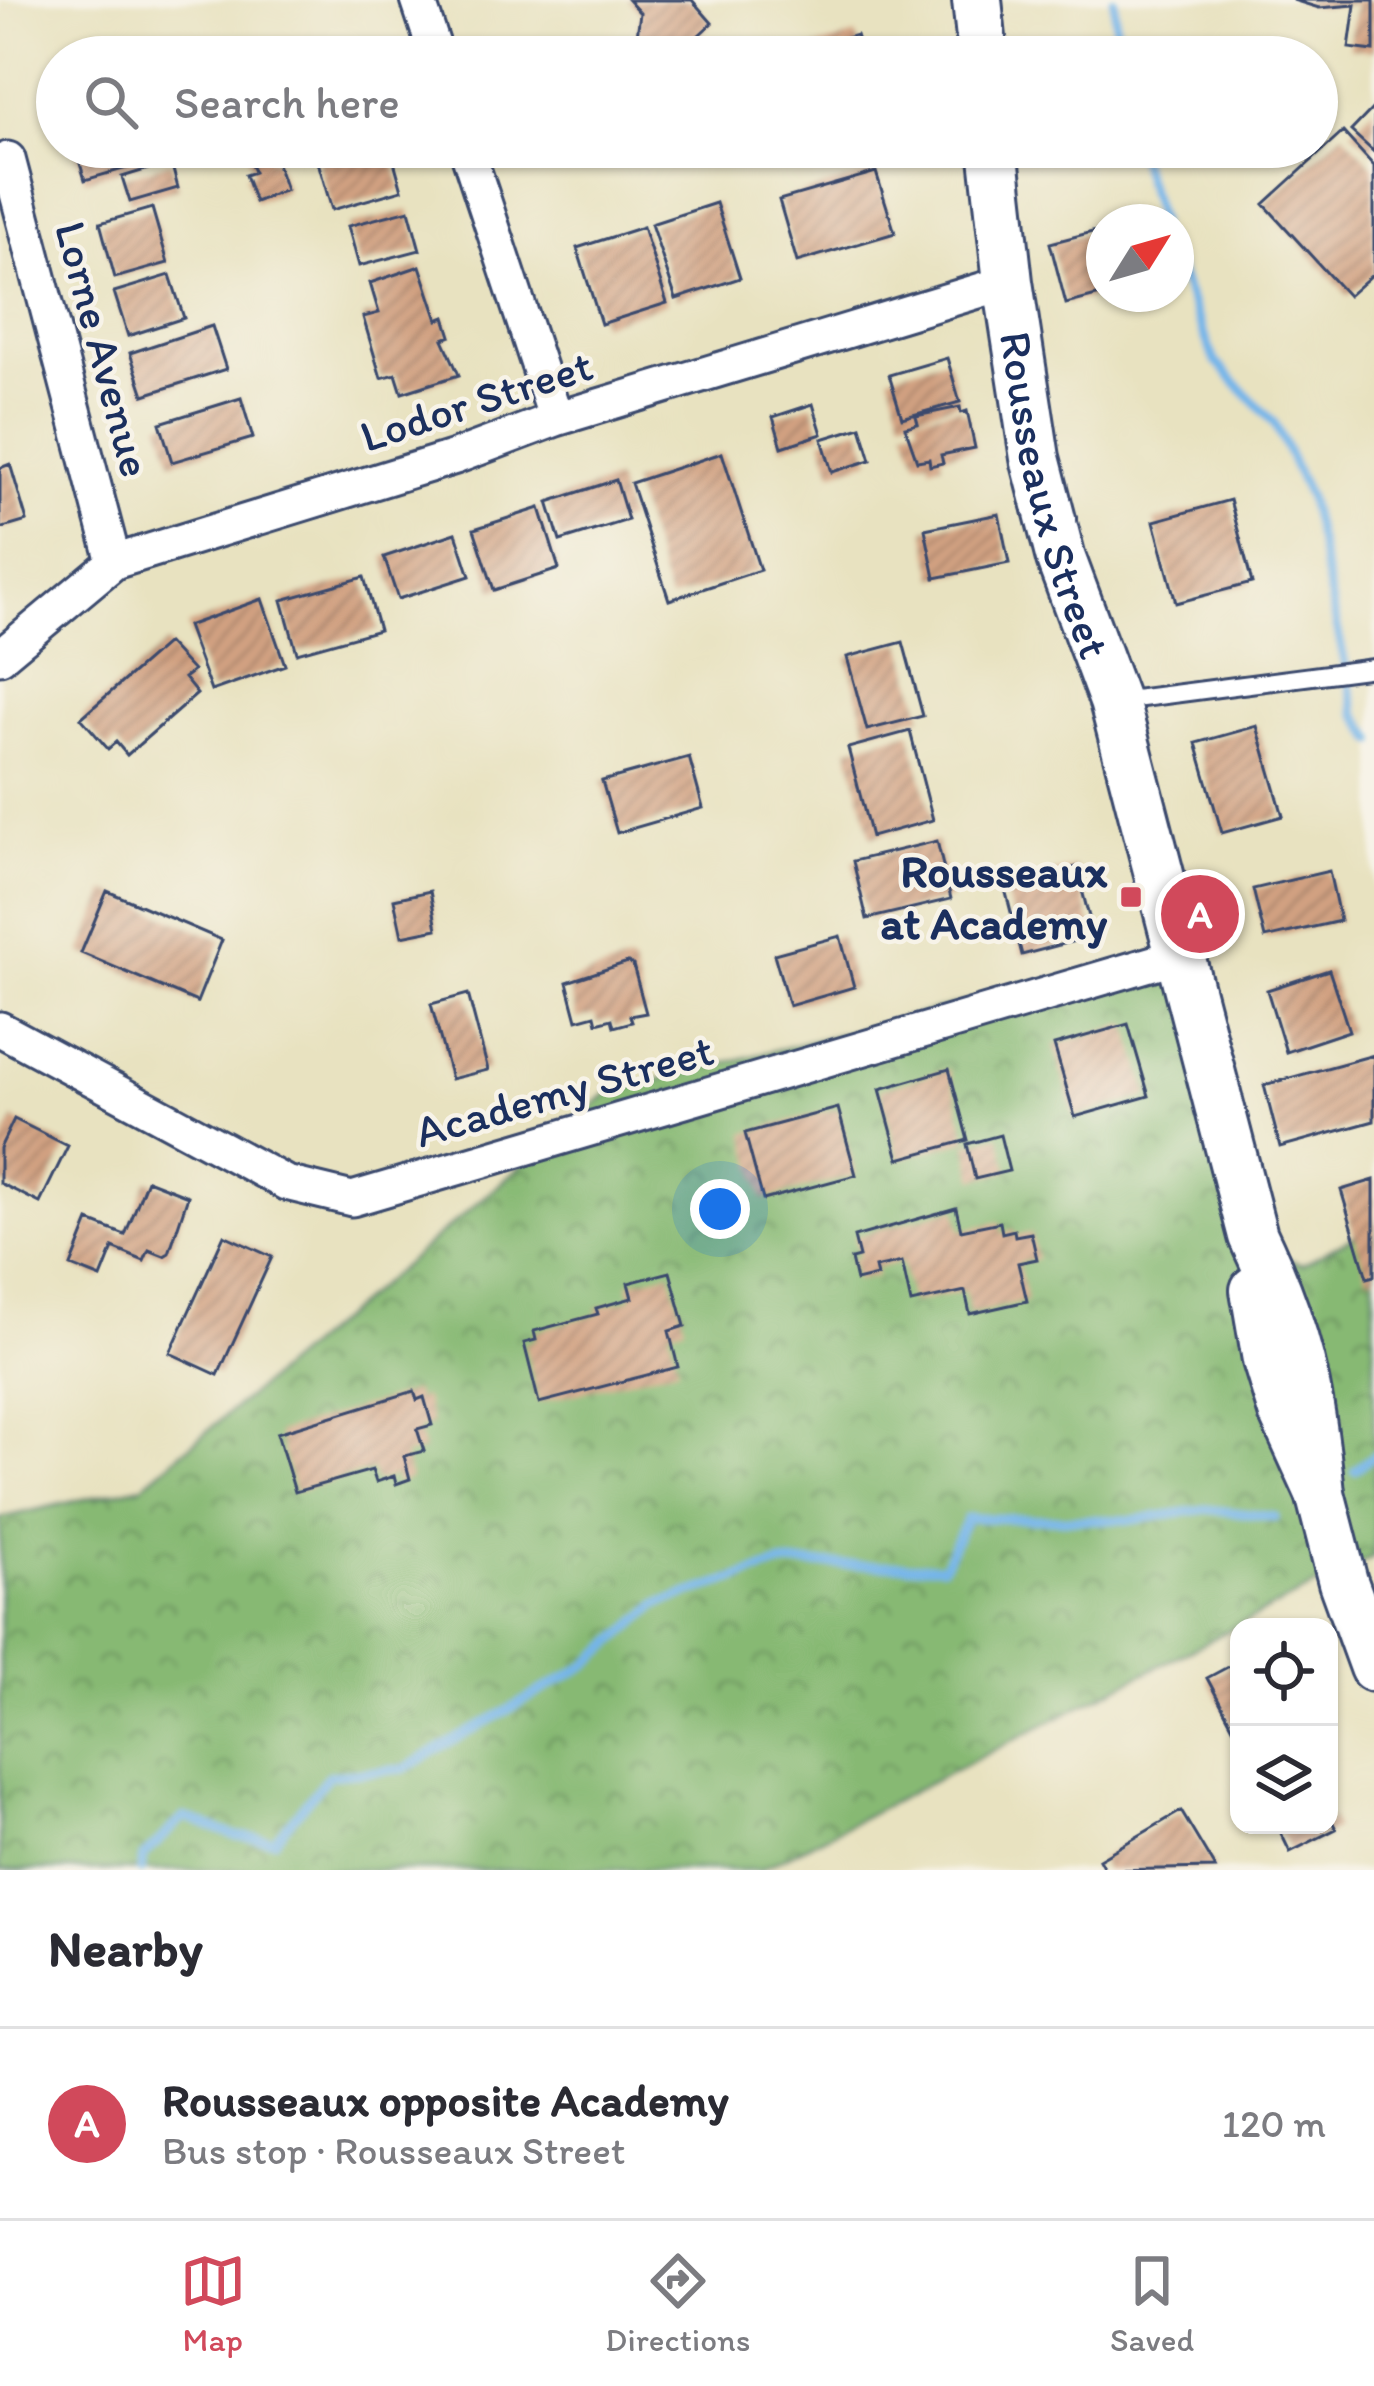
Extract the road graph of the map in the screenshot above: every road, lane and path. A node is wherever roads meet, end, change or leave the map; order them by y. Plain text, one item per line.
1 (418, 0) edge
2 (977, 0) edge
3 (430, 36) edge
4 (981, 36) edge
5 (8, 159) dead end
6 (473, 168) edge
7 (995, 168) edge
8 (1008, 282) junction
9 (556, 419) junction
10 (115, 562) junction
11 (0, 656) edge
12 (1372, 669) edge
13 (1114, 701) junction
14 (1177, 956) junction
15 (0, 1029) edge
16 (1374, 1667) edge

1 - 3 street
2 - 4 main road
5 - 10 street, Lorne Avenue
6 - 9 street
7 - 8 main road, Rousseaux Street
8 - 9 street, Lodor Street
8 - 13 main road, Rousseaux Street
9 - 10 street, Lodor Street
10 - 11 street, Lodor Street
12 - 13 lane
13 - 14 main road, Rousseaux Street
14 - 15 street, Academy Street
14 - 16 main road, Rousseaux Street

